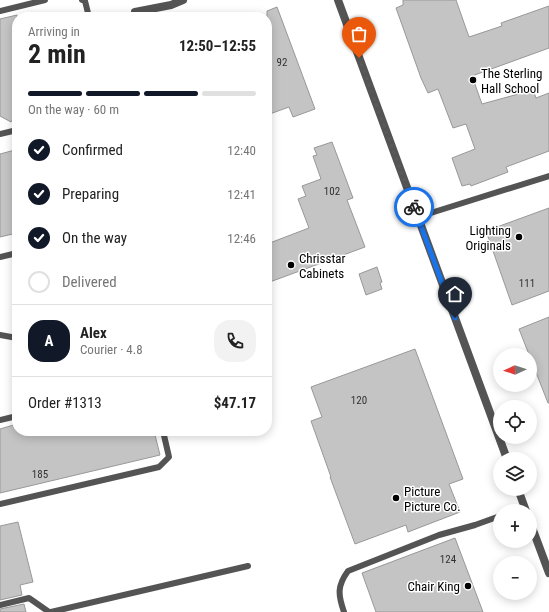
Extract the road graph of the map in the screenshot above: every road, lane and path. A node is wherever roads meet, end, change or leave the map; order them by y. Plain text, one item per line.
1 (45, 0) edge
2 (82, 0) edge
3 (183, 0) edge
4 (338, 0) edge
5 (0, 11) edge
6 (88, 12) edge
7 (135, 12) dead end
8 (12, 131) edge
9 (0, 134) edge
10 (549, 176) edge
11 (418, 217) junction
12 (12, 254) edge
13 (0, 257) edge
14 (0, 335) edge
15 (12, 337) edge
16 (12, 417) edge
17 (0, 420) edge
18 (164, 436) edge
19 (504, 452) edge
20 (0, 504) edge
21 (493, 519) edge
22 (537, 540) edge
23 (248, 566) dead end
24 (549, 572) edge
25 (0, 605) edge
26 (50, 612) edge
27 (344, 612) edge

1 - 5 lane
2 - 6 lane
3 - 7 street
4 - 11 street
8 - 9 lane
10 - 11 lane
11 - 19 street
12 - 13 lane
14 - 15 lane
16 - 17 lane
18 - 20 lane
21 - 27 lane
22 - 24 street
23 - 26 lane
25 - 26 lane

